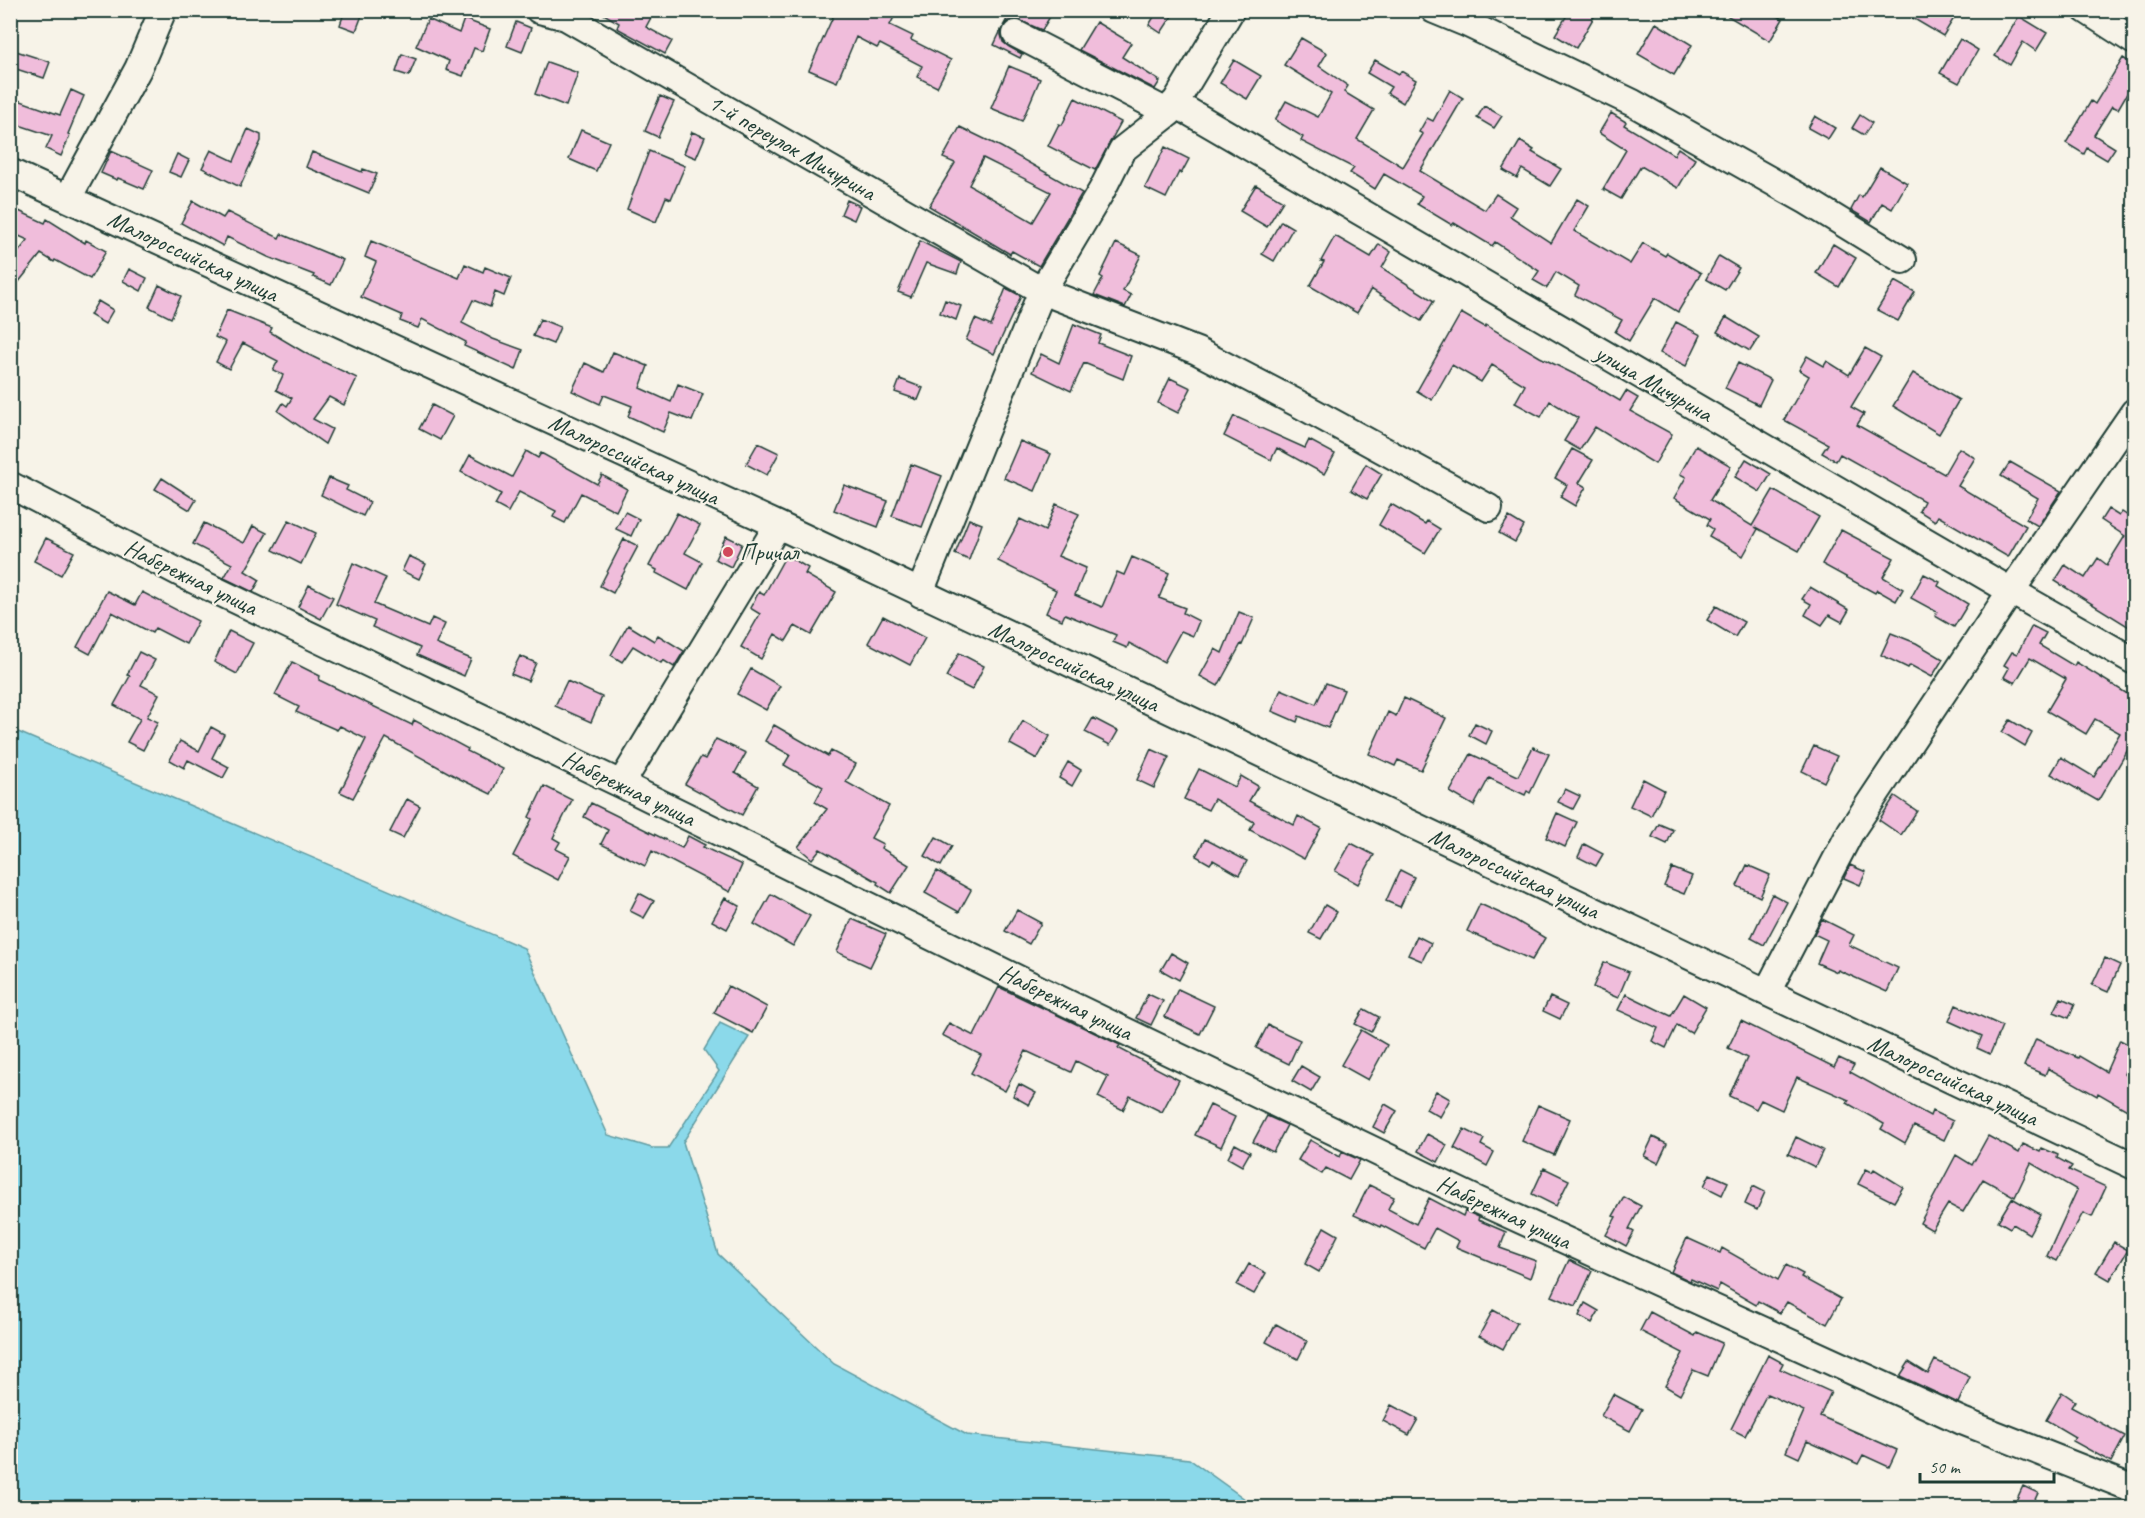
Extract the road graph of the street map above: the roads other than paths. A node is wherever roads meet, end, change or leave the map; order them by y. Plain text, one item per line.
1 (163, 10) edge
2 (539, 10) edge
3 (1231, 10) edge
4 (1434, 10) edge
5 (2086, 10) edge
6 (567, 14) edge
7 (1016, 34) dead end
8 (2134, 41) edge
9 (1172, 108) junction
10 (10, 172) edge
11 (68, 198) junction
12 (1903, 260) dead end
13 (1042, 291) junction
14 (2134, 412) edge
15 (10, 485) edge
16 (1488, 508) dead end
17 (778, 525) junction
18 (2011, 591) junction
19 (921, 594) junction
20 (2134, 661) edge
21 (621, 784) junction
22 (1767, 992) junction
23 (2134, 1166) edge
24 (2134, 1489) edge

1 - 11 street
2 - 6 street, 1-й переулок Мичурина
3 - 9 street
4 - 12 street
5 - 8 street
6 - 13 street, 1-й переулок Мичурина
7 - 9 street, улица Мичурина
9 - 13 street
9 - 18 street, улица Мичурина
10 - 11 street, Малороссийская улица
11 - 17 street, Малороссийская улица
13 - 16 street, 1-й переулок Мичурина
13 - 19 street
14 - 18 street
15 - 21 street, Набережная улица
17 - 19 street, Малороссийская улица
17 - 21 street
18 - 20 street, улица Мичурина
18 - 22 street
19 - 22 street, Малороссийская улица
21 - 24 street, Набережная улица
22 - 23 street, Малороссийская улица

